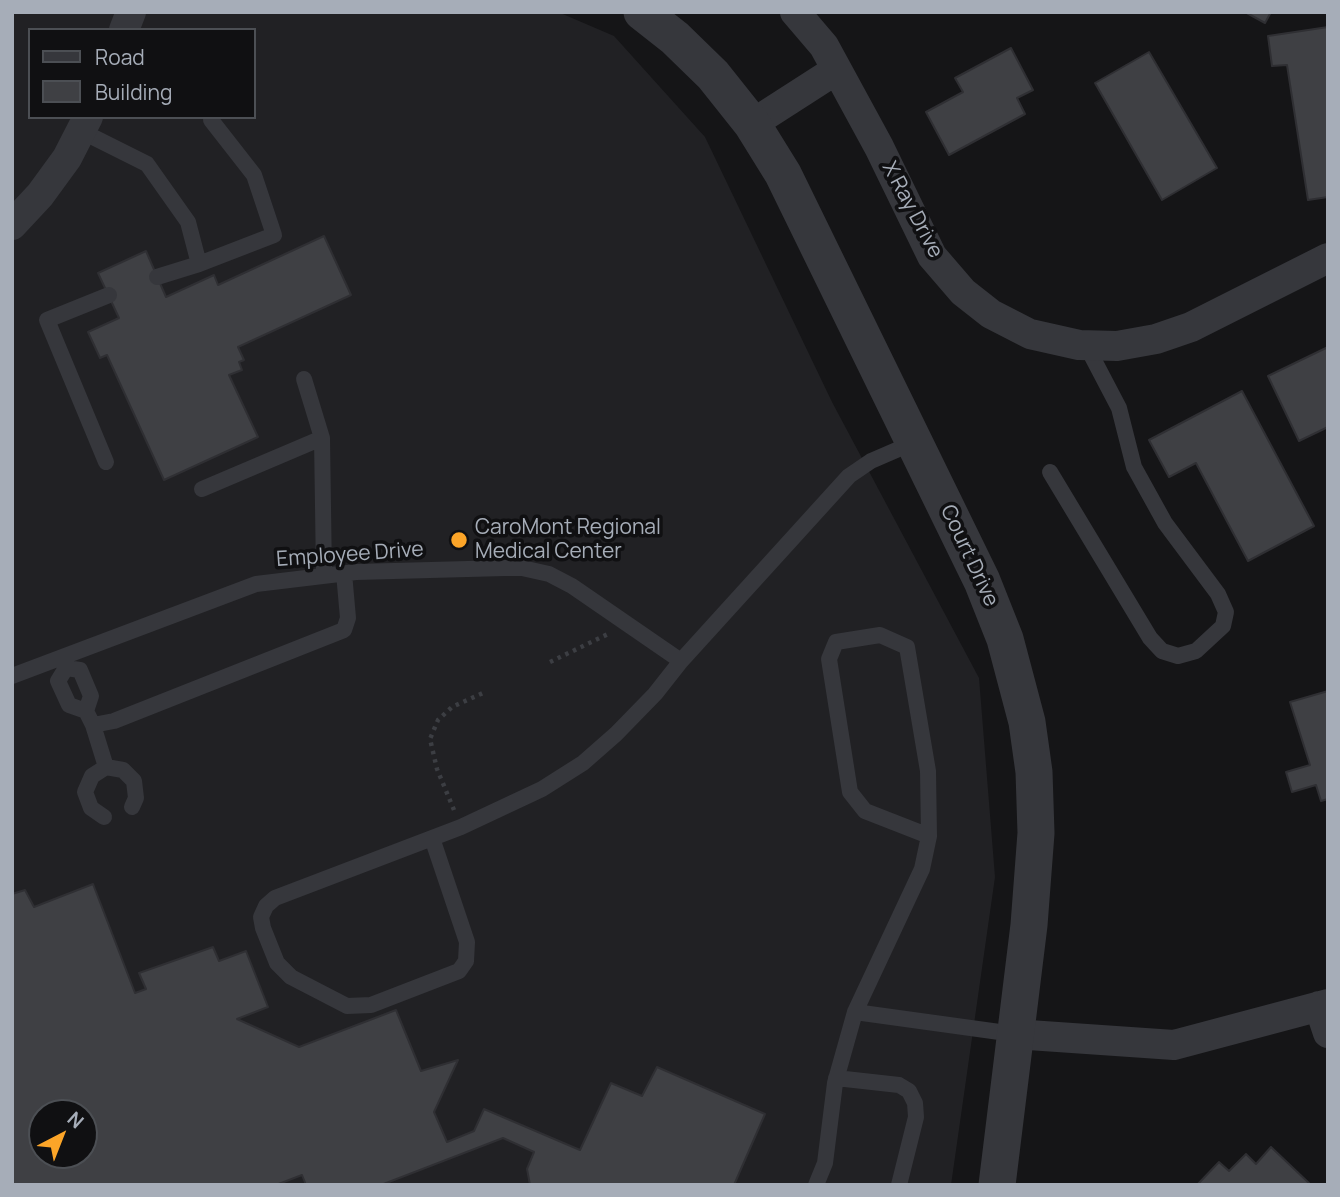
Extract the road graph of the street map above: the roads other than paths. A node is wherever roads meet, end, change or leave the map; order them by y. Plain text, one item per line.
1 (642, 12) edge
2 (795, 12) edge
3 (836, 70) junction
4 (211, 120) dead end
5 (85, 124) edge
6 (752, 124) junction
7 (12, 225) edge
8 (1327, 260) edge
9 (198, 264) junction
10 (158, 277) dead end
11 (109, 295) dead end
12 (1086, 345) junction
13 (304, 379) dead end
14 (322, 438) junction
15 (915, 442) junction
16 (106, 462) dead end
17 (1050, 472) dead end
18 (202, 489) dead end
19 (344, 573) junction
20 (324, 575) junction
21 (681, 662) junction
22 (63, 663) junction
23 (12, 676) edge
24 (90, 718) junction
25 (106, 767) junction
26 (132, 807) dead end
27 (104, 817) dead end
28 (929, 836) junction
29 (432, 838) junction
30 (855, 1012) junction
31 (1325, 1014) edge
32 (1014, 1034) junction
33 (836, 1078) junction
34 (816, 1185) edge
35 (899, 1185) edge
36 (997, 1185) edge

1 - 6 street, Court Drive
2 - 3 street, X Ray Drive
3 - 6 street
3 - 12 street, X Ray Drive
4 - 9 lane
5 - 7 street
5 - 9 lane
6 - 15 street, Court Drive
8 - 12 street, X Ray Drive
9 - 10 lane
11 - 16 lane
12 - 17 lane
13 - 14 lane
14 - 18 lane
14 - 20 lane
15 - 21 lane
15 - 32 street, Court Drive
19 - 20 lane, Employee Drive
19 - 21 lane, Employee Drive
19 - 24 lane
20 - 22 lane, Employee Drive
21 - 29 lane
22 - 23 lane, Employee Drive
22 - 24 lane
22 - 24 lane
24 - 25 lane
25 - 26 lane
25 - 27 lane
28 - 28 lane
28 - 30 lane
29 - 29 lane
30 - 32 lane
30 - 33 lane
31 - 32 street
32 - 36 street, Court Drive
33 - 34 lane
33 - 35 lane

